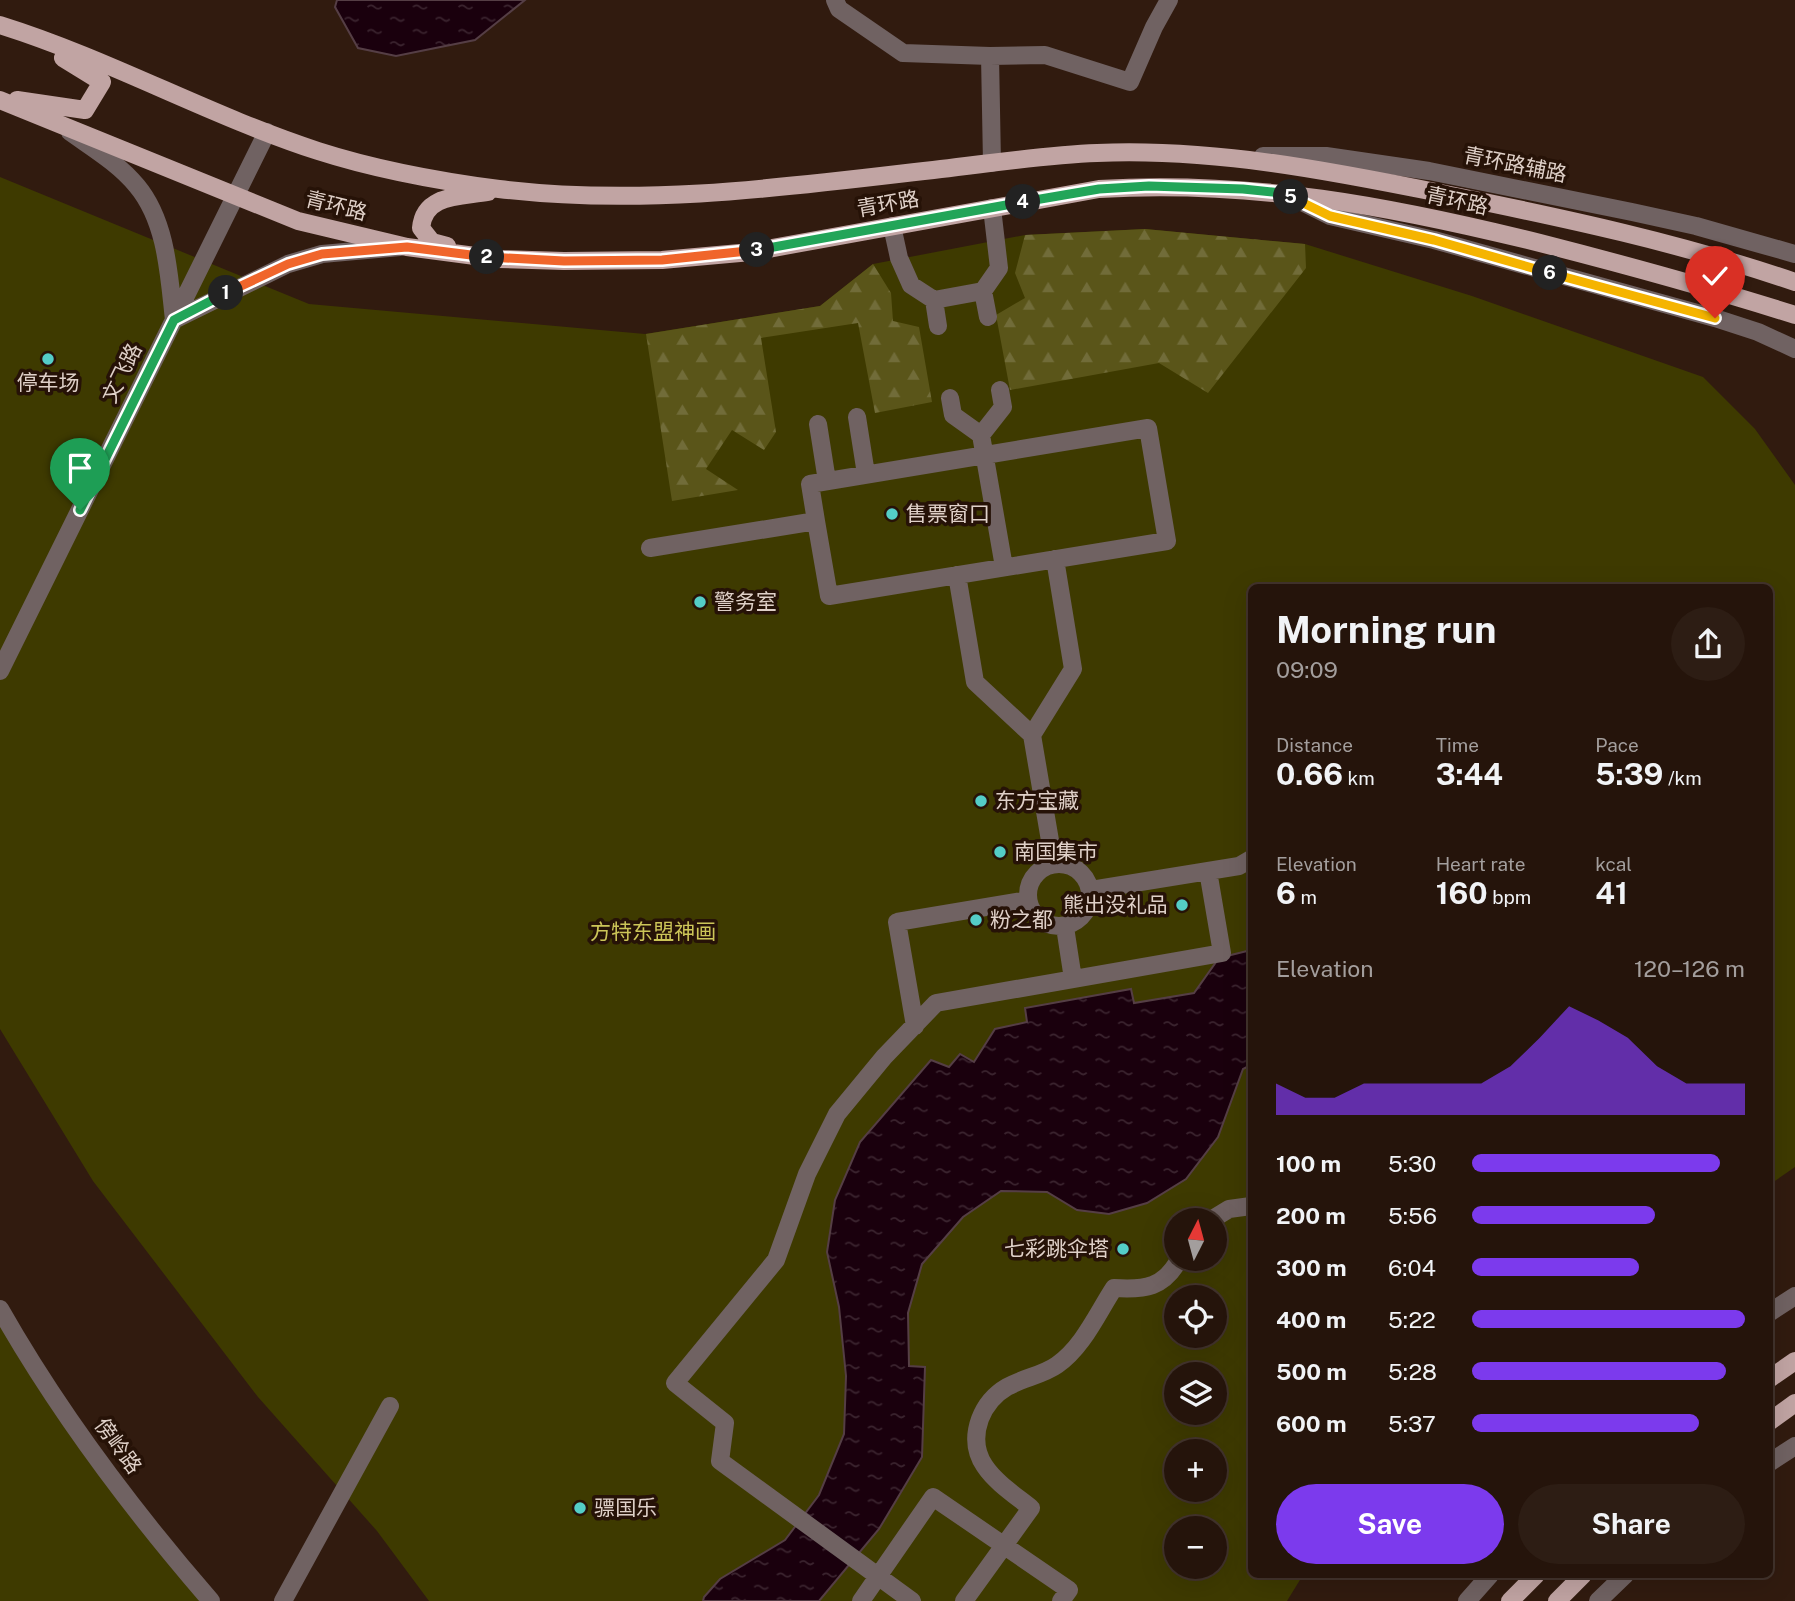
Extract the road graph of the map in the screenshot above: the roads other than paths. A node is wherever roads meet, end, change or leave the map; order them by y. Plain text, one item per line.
1 (835, 0) edge
2 (1169, 0) edge
3 (0, 25) edge
4 (19, 31) junction
5 (990, 56) junction
6 (0, 99) edge
7 (57, 123) junction
8 (267, 132) junction
9 (1221, 156) junction
10 (992, 163) junction
11 (502, 189) junction
12 (1282, 193) junction
13 (236, 196) junction
14 (992, 208) junction
15 (892, 226) junction
16 (407, 247) junction
17 (1795, 254) edge
18 (498, 259) junction
19 (1795, 282) edge
20 (983, 291) junction
21 (934, 300) junction
22 (1795, 315) edge
23 (988, 317) dead end
24 (174, 320) junction
25 (938, 326) dead end
26 (1795, 349) edge
27 (1000, 390) dead end
28 (950, 398) dead end
29 (856, 417) dead end
30 (818, 424) dead end
31 (981, 435) junction
32 (985, 455) junction
33 (866, 474) junction
34 (827, 481) junction
35 (816, 521) junction
36 (650, 548) dead end
37 (1055, 559) junction
38 (1004, 567) junction
39 (957, 575) junction
40 (0, 671) edge
41 (1032, 735) junction
42 (1248, 861) edge
43 (1054, 864) junction
44 (1208, 871) junction
45 (1091, 890) junction
46 (1028, 900) junction
47 (1065, 927) junction
48 (1073, 979) junction
49 (915, 1026) junction
50 (1248, 1206) edge
51 (1227, 1210) edge
52 (1172, 1271) edge
53 (1795, 1296) edge
54 (0, 1309) edge
55 (1773, 1310) edge
56 (1795, 1361) edge
57 (1773, 1376) edge
58 (1795, 1403) edge
59 (390, 1406) dead end
60 (1773, 1419) edge
61 (1795, 1446) edge
62 (1773, 1461) edge
63 (1004, 1546) junction
64 (877, 1577) junction
65 (1487, 1578) edge
66 (1533, 1578) edge
67 (1580, 1578) edge
68 (1622, 1578) edge
69 (211, 1601) edge
70 (283, 1601) edge
71 (861, 1601) edge
72 (912, 1601) edge
73 (964, 1601) edge
74 (1061, 1601) edge
75 (1466, 1601) edge
76 (1510, 1601) edge
77 (1557, 1601) edge
78 (1598, 1601) edge

1 - 5 street
2 - 5 street
3 - 4 main road, 青环路
4 - 6 main road
4 - 8 main road, 青环路
5 - 10 street
6 - 7 main road, 青环路
7 - 13 main road, 青环路
7 - 24 street
8 - 11 main road, 青环路
8 - 13 street, 文飞路
9 - 10 main road, 青环路
9 - 17 street, 青环路辅路
9 - 19 main road, 青环路
10 - 11 main road, 青环路
11 - 18 main road
12 - 14 main road, 青环路
12 - 22 main road, 青环路
12 - 26 street
13 - 16 main road, 青环路
13 - 24 street, 文飞路
14 - 15 main road, 青环路
14 - 20 street
15 - 18 main road, 青环路
15 - 21 street
16 - 18 main road, 青环路
16 - 24 street
20 - 21 street
20 - 23 street
21 - 25 street
24 - 40 street, 文飞路
27 - 31 street
28 - 31 street
29 - 33 street
30 - 34 street
31 - 32 street
32 - 33 street
32 - 37 street
32 - 38 street
33 - 34 street
34 - 35 street
35 - 36 street
35 - 39 street
37 - 38 street
37 - 41 street
38 - 39 street
39 - 41 street
41 - 43 street
42 - 44 street
43 - 45 street
43 - 46 street
44 - 45 street
44 - 48 street
45 - 47 street
46 - 47 street
46 - 49 street
47 - 48 street
48 - 49 street
49 - 64 street
50 - 51 street
52 - 63 street
53 - 55 street
54 - 69 street, 傍岭路
56 - 57 main road
58 - 60 main road
59 - 70 street
61 - 62 street
63 - 64 street
63 - 73 street
63 - 74 street
64 - 71 street
64 - 72 street
65 - 75 street
66 - 76 main road
67 - 77 main road
68 - 78 street

